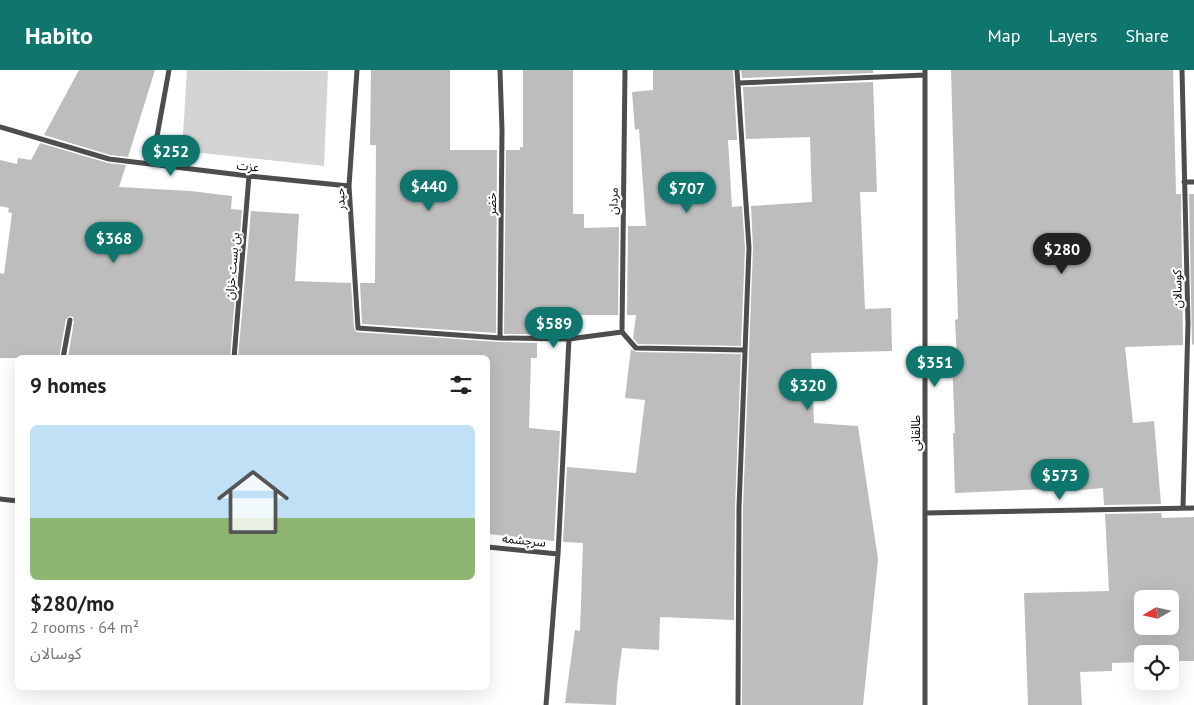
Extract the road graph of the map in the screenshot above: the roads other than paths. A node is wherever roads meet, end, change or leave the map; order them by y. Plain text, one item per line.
1 (169, 70) edge
2 (357, 70) edge
3 (500, 70) edge
4 (625, 70) edge
5 (737, 70) edge
6 (1182, 70) edge
7 (925, 72) edge
8 (738, 83) junction
9 (0, 127) edge
10 (152, 164) junction
11 (249, 176) junction
12 (1184, 182) junction
13 (1194, 182) edge
14 (349, 186) junction
15 (70, 320) dead end
16 (622, 332) junction
17 (500, 338) junction
18 (569, 339) junction
19 (745, 350) junction
20 (64, 355) edge
21 (234, 355) edge
22 (0, 499) edge
23 (15, 500) edge
24 (1184, 508) junction
25 (1194, 508) edge
26 (925, 513) junction
27 (490, 547) edge
28 (558, 554) junction
29 (546, 705) edge
30 (738, 705) edge
31 (925, 705) edge

1 - 10 street
2 - 14 street, حیدر
3 - 17 street, خضر
4 - 16 street, مردان
5 - 8 street
6 - 12 street, کوسالان
7 - 8 street
7 - 26 street, طالقانی
8 - 19 street
9 - 10 street, عزت
10 - 11 street, عزت
11 - 14 street, عزت
11 - 21 street, بن بست خزان
12 - 13 street
12 - 24 street, کوسالان
14 - 17 street, حیدر
15 - 20 street
16 - 18 street
16 - 19 street
17 - 18 street
18 - 28 street
19 - 30 street
22 - 23 street
24 - 25 street
24 - 26 street
26 - 31 street, طالقانی
27 - 28 street, سرچشمه
28 - 29 street

